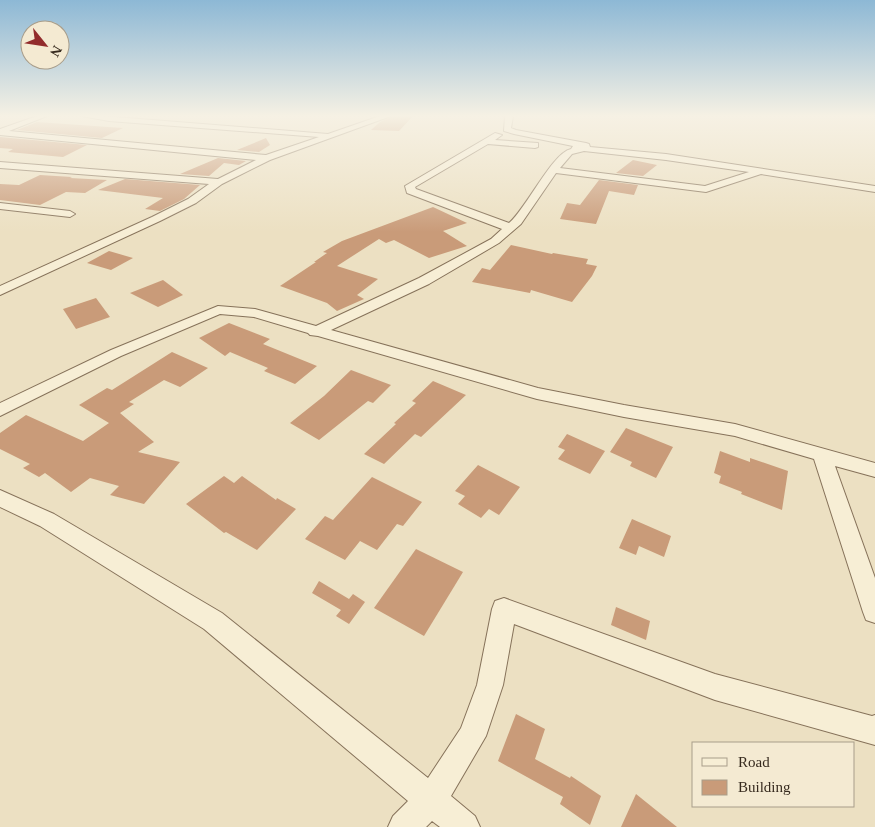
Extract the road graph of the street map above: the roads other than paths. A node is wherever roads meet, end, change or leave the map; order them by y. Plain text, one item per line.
1 (231, 155) edge
2 (277, 155) edge
3 (466, 155) edge
4 (566, 155) edge
5 (641, 155) edge
6 (267, 158) junction
7 (0, 165) edge
8 (553, 170) junction
9 (760, 172) junction
10 (219, 182) junction
11 (875, 189) edge
12 (0, 206) edge
13 (70, 214) dead end
14 (511, 228) junction
15 (0, 291) edge
16 (315, 332) junction
17 (0, 410) edge
18 (822, 456) junction
19 (875, 470) edge
20 (0, 498) edge
21 (875, 612) edge
22 (875, 729) edge
23 (431, 800) junction
24 (404, 827) edge
25 (464, 827) edge

1 - 6 street
2 - 6 street
3 - 14 street
4 - 8 street
5 - 9 street
6 - 10 street
7 - 10 street
8 - 9 street
8 - 14 street
9 - 11 street
10 - 15 street
12 - 13 street
14 - 16 street
16 - 17 street
16 - 18 street
18 - 19 street
18 - 21 street
20 - 23 street
22 - 23 street
23 - 24 street
23 - 25 street

